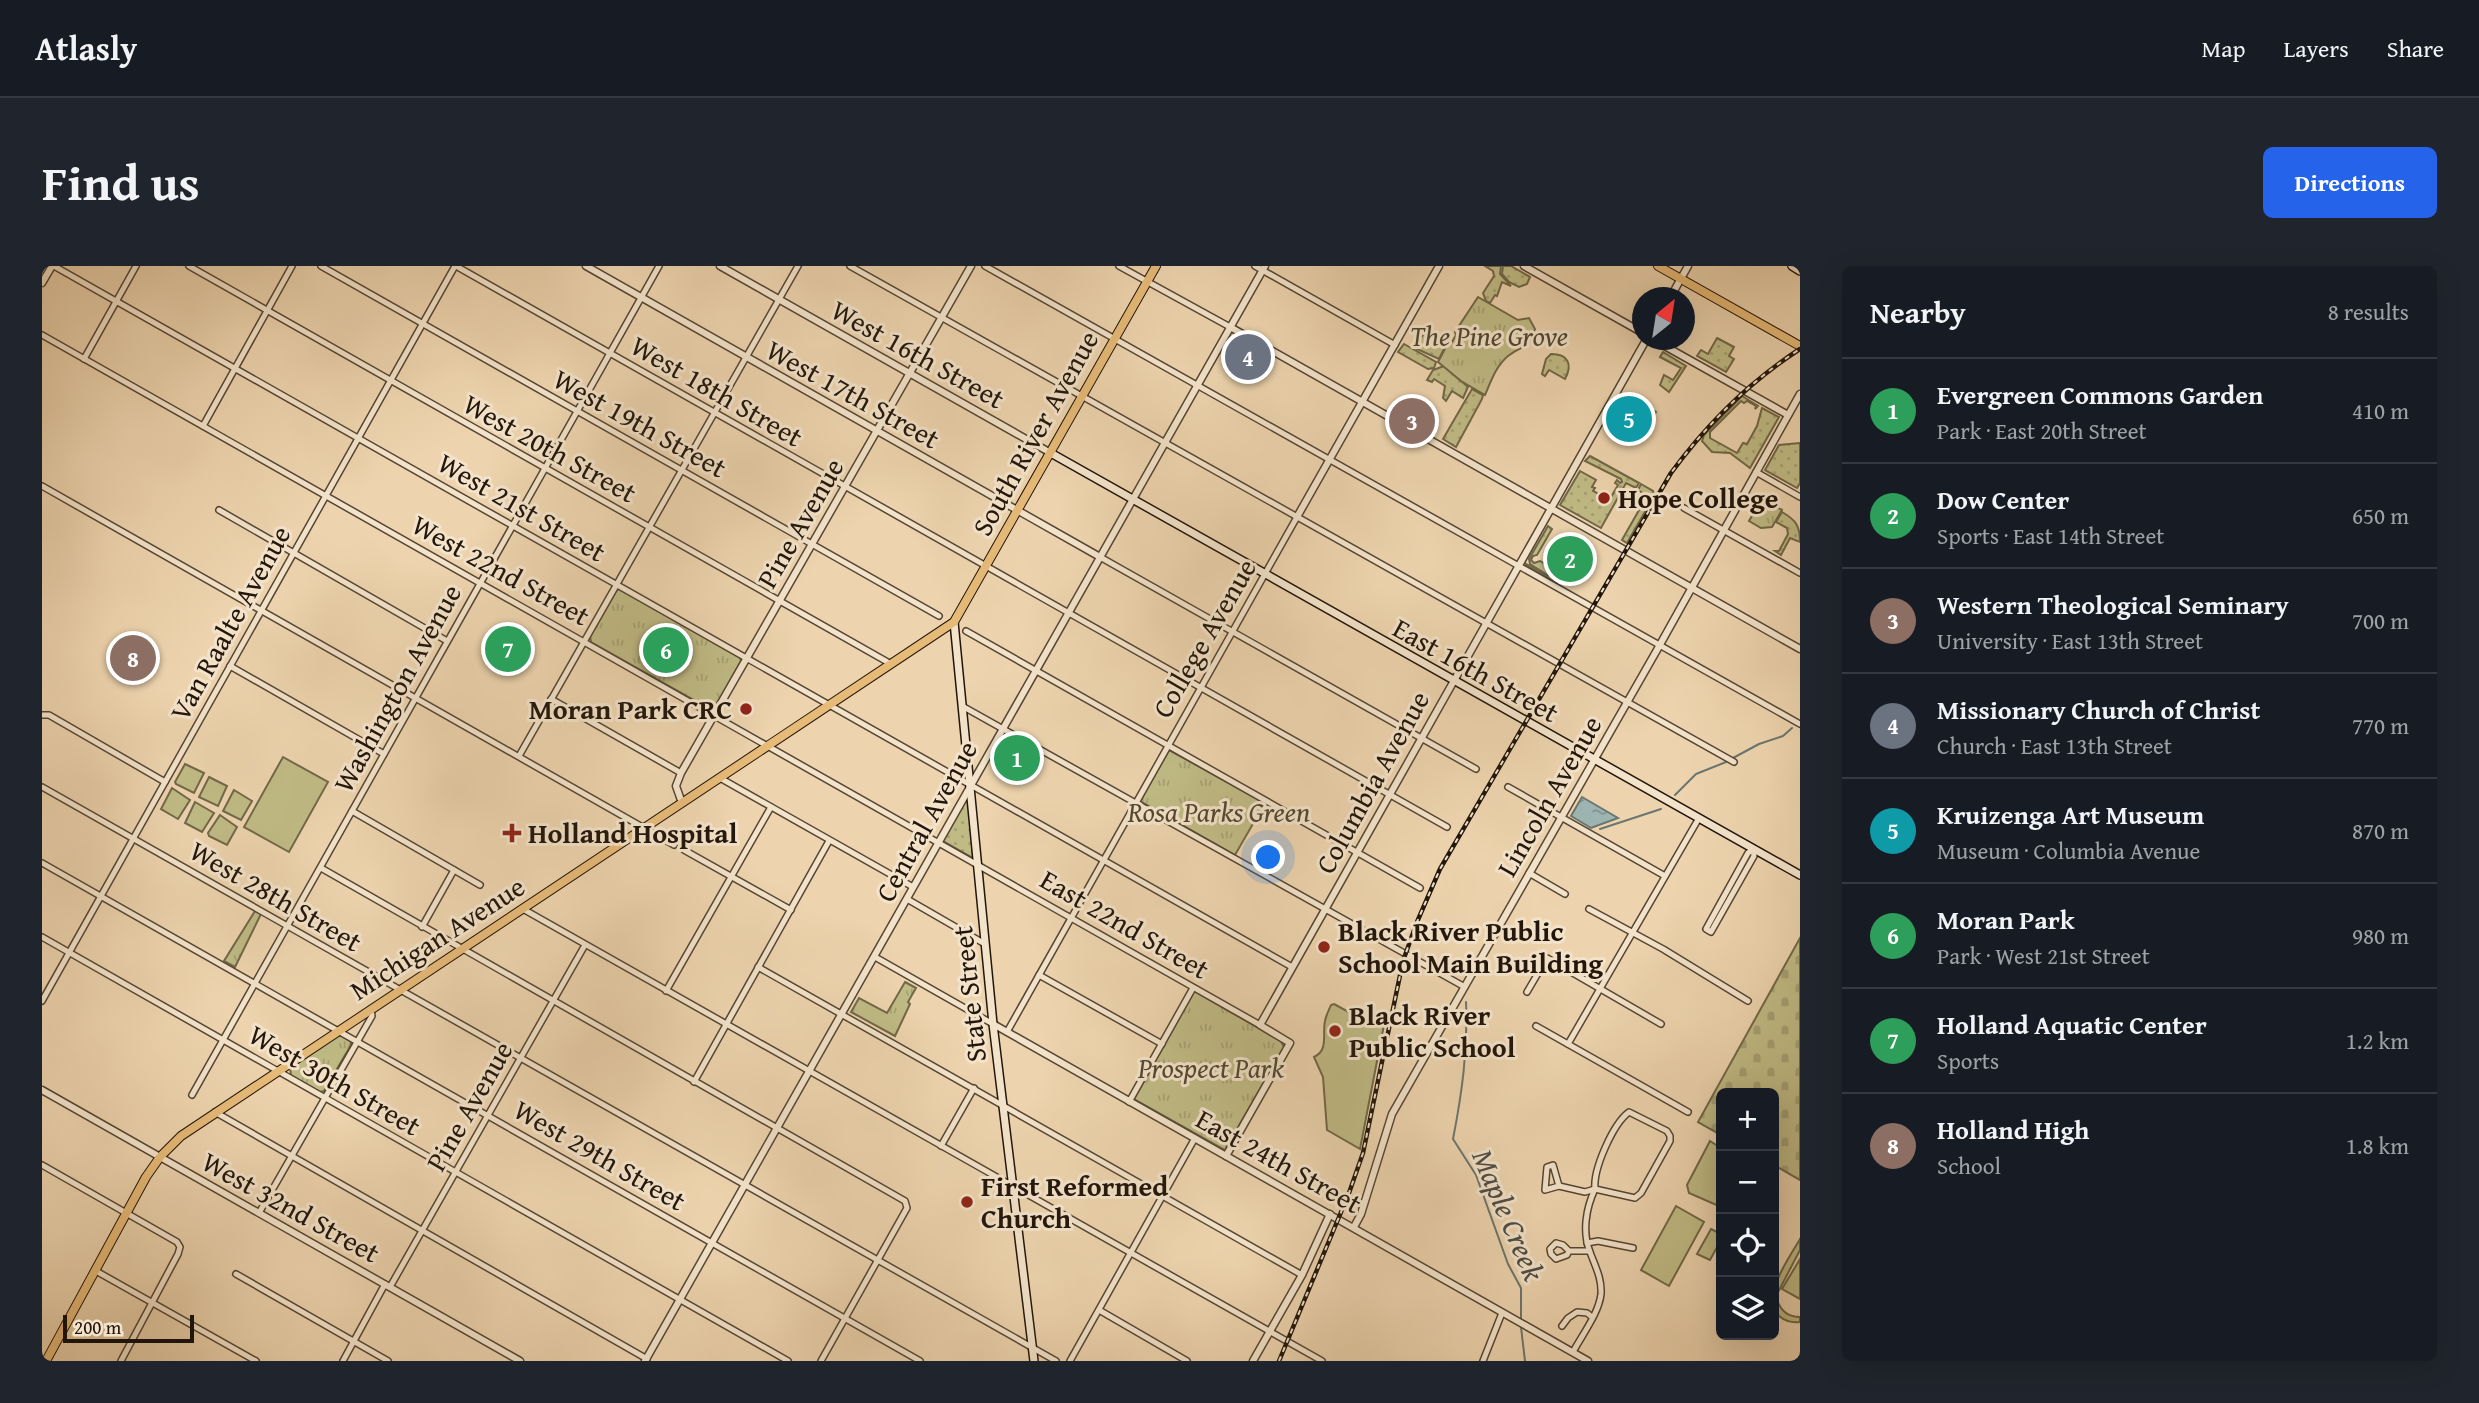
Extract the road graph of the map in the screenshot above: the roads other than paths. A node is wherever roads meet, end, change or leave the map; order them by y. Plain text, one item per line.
1 (53, 266) edge
2 (136, 266) edge
3 (189, 266) edge
4 (292, 266) edge
5 (321, 266) edge
6 (455, 266) edge
7 (586, 266) edge
8 (659, 266) edge
9 (720, 266) edge
10 (798, 266) edge
11 (850, 266) edge
12 (971, 266) edge
13 (985, 266) edge
14 (1119, 266) edge
15 (1156, 266) edge
16 (1255, 266) edge
17 (1439, 266) edge
18 (1524, 266) edge
19 (1658, 266) edge
20 (1688, 266) edge
21 (1792, 266) edge
22 (1264, 268) edge
23 (1800, 271) edge
24 (1680, 279) junction
25 (1147, 282) junction
26 (42, 283) edge
27 (1676, 287) edge
28 (641, 298) junction
29 (779, 299) junction
30 (117, 301) junction
31 (267, 311) junction
32 (942, 318) junction
33 (422, 323) junction
34 (1230, 327) junction
35 (1632, 327) edge
36 (42, 335) edge
37 (1115, 339) junction
38 (1395, 345) junction
39 (1800, 346) edge
40 (1640, 350) edge
41 (1672, 350) edge
42 (609, 354) junction
43 (84, 359) junction
44 (747, 359) junction
45 (235, 368) junction
46 (910, 373) junction
47 (390, 381) junction
48 (1198, 385) junction
49 (1800, 394) edge
50 (1082, 396) junction
51 (1362, 403) junction
52 (576, 412) junction
53 (715, 413) junction
54 (1788, 415) junction
55 (203, 426) junction
56 (877, 431) junction
57 (358, 438) junction
58 (1165, 443) junction
59 (1049, 452) junction
60 (1330, 460) junction
61 (545, 470) junction
62 (682, 472) junction
63 (1756, 472) junction
64 (42, 486) edge
65 (845, 488) junction
66 (326, 495) junction
67 (1800, 497) edge
68 (1133, 499) junction
69 (1684, 508) dead end
70 (1552, 509) junction
71 (219, 510) dead end
72 (1017, 511) junction
73 (1297, 517) junction
74 (513, 527) junction
75 (650, 528) junction
76 (1724, 531) junction
77 (813, 544) junction
78 (294, 552) junction
79 (1100, 557) junction
80 (1518, 566) junction
81 (985, 568) junction
82 (1800, 573) edge
83 (1265, 574) junction
84 (480, 583) junction
85 (617, 585) junction
86 (1692, 587) junction
87 (780, 602) junction
88 (262, 610) junction
89 (1068, 614) junction
90 (939, 616) dead end
91 (954, 622) junction
92 (1486, 623) junction
93 (965, 631) dead end
94 (1233, 631) junction
95 (447, 641) junction
96 (584, 641) junction
97 (1660, 645) junction
98 (1800, 649) edge
99 (747, 659) junction
100 (891, 664) junction
101 (230, 666) junction
102 (1036, 671) junction
103 (1453, 681) junction
104 (1200, 689) junction
105 (415, 697) junction
106 (551, 699) junction
107 (1627, 702) junction
108 (830, 705) junction
109 (962, 705) junction
110 (43, 714) edge
111 (714, 716) junction
112 (1800, 724) edge
113 (1003, 728) junction
114 (1421, 738) junction
115 (1167, 746) junction
116 (768, 747) junction
117 (384, 754) junction
118 (519, 755) junction
119 (1594, 761) junction
120 (1734, 762) dead end
121 (1476, 769) dead end
122 (681, 773) junction
123 (720, 778) junction
124 (165, 782) junction
125 (969, 785) junction
126 (42, 787) edge
127 (1508, 788) dead end
128 (1389, 796) junction
129 (682, 803) junction
130 (1135, 803) junction
131 (771, 807) junction
132 (352, 811) junction
133 (1562, 818) junction
134 (1699, 818) junction
135 (645, 827) junction
136 (1447, 827) dead end
137 (132, 839) junction
138 (829, 841) junction
139 (939, 842) junction
140 (674, 845) dead end
141 (1753, 849) junction
142 (684, 850) dead end
143 (1357, 852) junction
144 (1102, 860) junction
145 (42, 863) edge
146 (976, 863) junction
147 (321, 868) junction
148 (454, 870) junction
149 (1529, 873) junction
150 (732, 876) junction
151 (1665, 876) junction
152 (1800, 876) edge
153 (480, 885) dead end
154 (913, 887) junction
155 (1420, 888) dead end
156 (1565, 894) dead end
157 (101, 895) junction
158 (907, 899) junction
159 (523, 909) junction
160 (791, 909) junction
161 (1325, 909) junction
162 (1589, 909) dead end
163 (1070, 918) junction
164 (287, 926) junction
165 (422, 927) junction
166 (1633, 932) junction
167 (42, 937) edge
168 (985, 944) junction
169 (585, 945) junction
170 (461, 948) junction
171 (69, 952) junction
172 (875, 957) junction
173 (758, 967) junction
174 (1292, 967) junction
175 (1040, 975) junction
176 (254, 983) junction
177 (1463, 986) junction
178 (1193, 988) junction
179 (1600, 989) junction
180 (400, 990) junction
181 (666, 991) junction
182 (1527, 992) dead end
183 (42, 1001) edge
184 (553, 1001) junction
185 (1748, 1001) dead end
186 (371, 1009) junction
187 (842, 1015) junction
188 (726, 1024) junction
189 (993, 1024) junction
190 (1661, 1024) dead end
191 (1260, 1025) junction
192 (1536, 1026) dead end
193 (338, 1031) junction
194 (1007, 1032) junction
195 (222, 1040) junction
196 (358, 1041) junction
197 (1162, 1044) junction
198 (1568, 1045) junction
199 (521, 1058) junction
200 (278, 1071) junction
201 (810, 1072) junction
202 (694, 1082) junction
203 (974, 1088) junction
204 (42, 1090) edge
205 (192, 1095) dead end
206 (325, 1098) junction
207 (1129, 1102) junction
208 (1003, 1105) junction
209 (215, 1112) junction
210 (1688, 1112) dead end
211 (488, 1115) junction
212 (778, 1129) junction
213 (1195, 1138) junction
214 (941, 1146) junction
215 (292, 1156) junction
216 (1226, 1156) junction
217 (160, 1157) junction
218 (42, 1165) edge
219 (456, 1172) junction
220 (1013, 1186) junction
221 (1559, 1186) junction
222 (745, 1187) junction
223 (1595, 1189) junction
224 (1163, 1196) junction
225 (259, 1213) junction
226 (127, 1214) junction
227 (1330, 1214) junction
228 (1354, 1227) junction
229 (423, 1230) junction
230 (713, 1243) junction
231 (1587, 1243) junction
232 (1633, 1248) dead end
233 (1569, 1251) dead end
234 (1589, 1251) junction
235 (1132, 1253) junction
236 (878, 1260) junction
237 (96, 1271) junction
238 (236, 1274) dead end
239 (1302, 1275) junction
240 (387, 1286) junction
241 (680, 1300) junction
242 (152, 1303) junction
243 (1100, 1310) junction
244 (1503, 1312) junction
245 (1592, 1317) junction
246 (845, 1318) junction
247 (1562, 1326) dead end
248 (1270, 1332) junction
249 (354, 1342) junction
250 (1032, 1347) junction
251 (1573, 1352) junction
252 (646, 1360) edge
253 (46, 1361) edge
254 (121, 1361) edge
255 (256, 1361) edge
256 (343, 1361) edge
257 (388, 1361) edge
258 (520, 1361) edge
259 (788, 1361) edge
260 (821, 1361) edge
261 (920, 1361) edge
262 (1034, 1361) edge
263 (1056, 1361) edge
264 (1070, 1361) edge
265 (1187, 1361) edge
266 (1253, 1361) edge
267 (1322, 1361) edge
268 (1483, 1361) edge
269 (1588, 1361) edge

1 - 26 street
1 - 30 street, West 21st Street
2 - 30 street
3 - 31 street, West 20th Street
4 - 31 street
5 - 33 street, West 19th Street
6 - 33 street, Van Raalte Avenue
6 - 42 street, West 18th Street
7 - 28 street, West 17th Street
8 - 28 street, Washington Avenue
9 - 29 street, West 16th Street
10 - 29 street
11 - 32 street
12 - 32 street, Pine Avenue
13 - 37 street
14 - 25 street
15 - 25 main road, South River Avenue
16 - 22 street
17 - 38 street, College Avenue
18 - 35 street
19 - 24 main road
20 - 24 street
21 - 23 main road
22 - 34 street, Central Avenue
22 - 38 street
24 - 27 street
24 - 39 main road
25 - 34 street
25 - 37 main road, South River Avenue
28 - 42 street, Washington Avenue
28 - 44 street, West 17th Street
29 - 44 street
29 - 46 street, West 16th Street
30 - 43 street
30 - 45 street, West 21st Street
31 - 45 street
31 - 47 street, West 20th Street
32 - 46 street, Pine Avenue
32 - 50 street
33 - 47 street, Van Raalte Avenue
33 - 52 street, West 19th Street
34 - 48 street, Central Avenue
34 - 51 street
36 - 43 street, West 22nd Street
37 - 48 street
37 - 50 main road, South River Avenue
38 - 51 street, College Avenue
40 - 70 street, Columbia Avenue
41 - 54 street
42 - 52 street, Washington Avenue
42 - 53 street, West 18th Street
43 - 55 street, West 22nd Street
44 - 53 street
44 - 56 street, West 17th Street
45 - 55 street
45 - 57 street, West 21st Street
46 - 56 street, Pine Avenue
46 - 59 street, West 16th Street
47 - 57 street, Van Raalte Avenue
47 - 61 street, West 20th Street
48 - 58 street, Central Avenue
48 - 60 street
49 - 54 street, Lincoln Avenue
50 - 58 street
50 - 59 main road, South River Avenue
51 - 60 street, College Avenue
51 - 70 street
52 - 61 street, Washington Avenue
52 - 62 street, West 19th Street
53 - 62 street
53 - 65 street, West 18th Street
54 - 63 street, Lincoln Avenue
55 - 66 street, West 22nd Street
56 - 65 street, Pine Avenue
56 - 72 street, West 17th Street
57 - 66 street, Van Raalte Avenue
57 - 74 street, West 21st Street
58 - 68 street, Central Avenue
58 - 73 street
59 - 68 main road, West 16th Street
59 - 72 main road, South River Avenue
60 - 73 street, College Avenue
60 - 80 street
61 - 74 street, Washington Avenue
61 - 75 street, West 20th Street
62 - 75 street
62 - 77 street, West 19th Street
63 - 67 street
63 - 76 street, Lincoln Avenue
64 - 88 street
65 - 77 street, Pine Avenue
65 - 81 street, West 18th Street
66 - 78 street, Van Raalte Avenue
66 - 84 street, West 22nd Street
68 - 79 street, Central Avenue
68 - 83 main road, East 16th Street
69 - 76 street
70 - 80 street, Columbia Avenue
70 - 86 street
71 - 78 street
72 - 79 street, West 17th Street
72 - 81 main road, South River Avenue
73 - 83 street, College Avenue
73 - 92 street
74 - 84 street, Washington Avenue
74 - 85 street, West 21st Street
75 - 85 street
75 - 87 street, West 20th Street
76 - 82 street
76 - 86 street, Lincoln Avenue
77 - 87 street, Pine Avenue
77 - 90 street, West 19th Street
78 - 88 street, Van Raalte Avenue
78 - 95 street
79 - 89 street, Central Avenue
79 - 94 street
80 - 92 street, Columbia Avenue
80 - 97 street
81 - 89 street, West 18th Street
81 - 91 main road, South River Avenue
83 - 94 street, College Avenue
83 - 103 main road, East 16th Street
84 - 95 street, Washington Avenue
84 - 96 street, West 22nd Street
85 - 96 street
85 - 99 street, West 21st Street
86 - 97 street, Lincoln Avenue
86 - 98 street
87 - 99 street, Pine Avenue
87 - 100 street, West 20th Street
88 - 101 street, Van Raalte Avenue
88 - 105 street
89 - 102 street, Central Avenue
89 - 104 street, West 18th Street
91 - 100 main road, Michigan Avenue
91 - 109 main road, State Street
92 - 103 street, Columbia Avenue
92 - 107 street
93 - 102 street
94 - 104 street, College Avenue
94 - 114 street
95 - 105 street, Washington Avenue
96 - 106 street
96 - 111 street, West 22nd Street
97 - 107 street, Lincoln Avenue
97 - 112 street
99 - 108 street, West 21st Street
99 - 111 street, Pine Avenue
100 - 108 main road, Michigan Avenue
101 - 117 street
101 - 124 street, Van Raalte Avenue
102 - 113 street, Central Avenue
102 - 115 street
103 - 114 street, Columbia Avenue
103 - 119 main road, East 16th Street
104 - 115 street, College Avenue
104 - 128 street, West 18th Street
105 - 117 street, Washington Avenue
105 - 118 street
106 - 118 street
106 - 122 street
107 - 119 street, Lincoln Avenue
107 - 120 street
108 - 116 main road, Michigan Avenue
108 - 125 street, West 21st Street
109 - 113 street
109 - 125 main road, State Street
110 - 124 street
111 - 116 street, West 22nd Street
111 - 122 street, Pine Avenue
113 - 125 street, Central Avenue
113 - 130 street
114 - 121 street
114 - 128 street, Columbia Avenue
115 - 130 street, College Avenue
115 - 143 street
116 - 123 main road, Michigan Avenue
116 - 139 street, West 22nd Street
117 - 132 street, Washington Avenue
118 - 135 street
119 - 133 street, Lincoln Avenue
119 - 134 main road, East 16th Street
122 - 129 street
123 - 129 main road, Michigan Avenue
123 - 131 street
124 - 137 street, Van Raalte Avenue
125 - 139 street, Central Avenue
125 - 144 street, West 21st Street
125 - 146 main road, State Street
126 - 137 street, West 28th Street
127 - 133 street
128 - 136 street, West 18th Street
128 - 143 street, Columbia Avenue
129 - 135 main road, Michigan Avenue
130 - 144 street, College Avenue
130 - 161 street
131 - 138 street
131 - 150 street
132 - 147 street, Washington Avenue
132 - 148 street
133 - 149 street, Lincoln Avenue
133 - 151 street
134 - 141 main road, East 16th Street
134 - 151 street
135 - 140 street
135 - 159 main road, Michigan Avenue
137 - 157 street, Van Raalte Avenue
137 - 164 street, West 28th Street
138 - 154 street
138 - 160 street
139 - 146 street, East 22nd Street
139 - 154 street, Central Avenue
141 - 141 street
141 - 152 main road, East 16th Street
142 - 150 street
143 - 155 street
143 - 161 street, Columbia Avenue
144 - 163 street, College Avenue
144 - 174 street, West 21st Street
145 - 157 street, West 29th Street
146 - 163 street, East 22nd Street
146 - 168 main road, State Street
147 - 164 street, Washington Avenue
147 - 165 street
148 - 153 street
148 - 165 street
149 - 156 street
149 - 177 street, Lincoln Avenue
150 - 160 street
150 - 181 street
151 - 166 street
154 - 158 street, Central Avenue
157 - 171 street, Van Raalte Avenue
157 - 176 street, West 29th Street
158 - 168 street
158 - 172 street, Central Avenue
159 - 169 street
159 - 170 main road, Michigan Avenue
160 - 173 street
161 - 174 street, Columbia Avenue
161 - 177 street
162 - 166 street
163 - 175 street, College Avenue
163 - 178 street, East 22nd Street
164 - 176 street, Washington Avenue
164 - 180 street, West 28th Street
165 - 170 street
166 - 179 street
166 - 185 street
167 - 171 street, West 30th Street
168 - 189 main road, State Street
169 - 181 street
169 - 184 street, Pine Avenue
170 - 180 main road, Michigan Avenue
170 - 184 street
171 - 183 street, Van Raalte Avenue
171 - 195 street, West 30th Street
172 - 187 street, Central Avenue
172 - 189 street, East 24th Street
173 - 187 street
173 - 188 street
174 - 191 street, Columbia Avenue
175 - 194 street, College Avenue
175 - 197 street
176 - 193 street, West 29th Street
176 - 195 street, Washington Avenue
177 - 228 street, Lincoln Avenue
178 - 191 street, East 22nd Street
178 - 197 street
179 - 182 street
179 - 190 street
179 - 198 street
180 - 186 main road, Michigan Avenue
180 - 199 street, West 28th Street
181 - 188 street
184 - 199 street, Pine Avenue
184 - 202 street
186 - 193 main road, Michigan Avenue
186 - 196 street
187 - 201 street, Central Avenue
187 - 203 street
188 - 201 street
188 - 202 street
189 - 194 street, East 24th Street
189 - 208 main road, State Street
191 - 216 street, East 22nd Street
192 - 198 street
193 - 196 street, West 29th Street
193 - 200 main road, Michigan Avenue
194 - 207 street, East 24th Street
195 - 200 street, West 30th Street
195 - 205 street, Washington Avenue
196 - 206 street
196 - 211 street, West 29th Street
197 - 207 street
198 - 210 street
199 - 211 street, Pine Avenue
199 - 222 street, West 28th Street
200 - 206 street, West 30th Street
200 - 209 main road, Michigan Avenue
201 - 212 street, Central Avenue
201 - 214 street
202 - 212 street
203 - 208 street
203 - 214 street
204 - 217 street, West 32nd Street
206 - 215 street
206 - 219 street, West 30th Street
207 - 213 street, East 24th Street
208 - 220 main road, State Street
208 - 224 street
209 - 215 street
209 - 217 main road, Michigan Avenue
211 - 219 street, Pine Avenue
211 - 230 street, West 29th Street
212 - 222 street, Central Avenue
212 - 236 street
213 - 216 street, East 24th Street
213 - 224 street
214 - 220 street
215 - 225 street
215 - 229 street
216 - 227 street, East 24th Street
217 - 225 street, West 32nd Street
217 - 226 main road, Michigan Avenue
218 - 226 street
219 - 229 street, Pine Avenue
219 - 241 street, West 30th Street
220 - 235 street
220 - 250 main road, State Street
221 - 221 street
221 - 223 street
222 - 230 street, Central Avenue
222 - 236 street, West 28th Street
223 - 223 street
223 - 231 street
224 - 235 street
224 - 239 street
225 - 240 street, West 32nd Street
226 - 237 main road, Michigan Avenue
226 - 242 street
227 - 228 street, East 24th Street
227 - 239 street
228 - 244 street, East 24th Street
229 - 240 street, Pine Avenue
229 - 252 street
230 - 241 street, Central Avenue
230 - 246 street, West 29th Street
231 - 232 street
231 - 234 street
233 - 234 street
234 - 245 street
235 - 243 street
235 - 248 street
236 - 246 street
236 - 250 street, West 28th Street
237 - 242 street
237 - 253 main road, Michigan Avenue
238 - 249 street
239 - 248 street
240 - 249 street, Pine Avenue
240 - 258 street, West 32nd Street
241 - 252 street, Central Avenue
241 - 259 street, West 30th Street
242 - 254 street
242 - 255 street
243 - 264 street
243 - 265 street
244 - 251 street, East 24th Street
244 - 268 street
245 - 247 street
245 - 251 street
246 - 260 street
246 - 261 street, West 29th Street
248 - 266 street
248 - 267 street
249 - 256 street, Pine Avenue
249 - 257 street
250 - 262 main road, State Street
250 - 263 street, West 28th Street
251 - 269 street, East 24th Street

